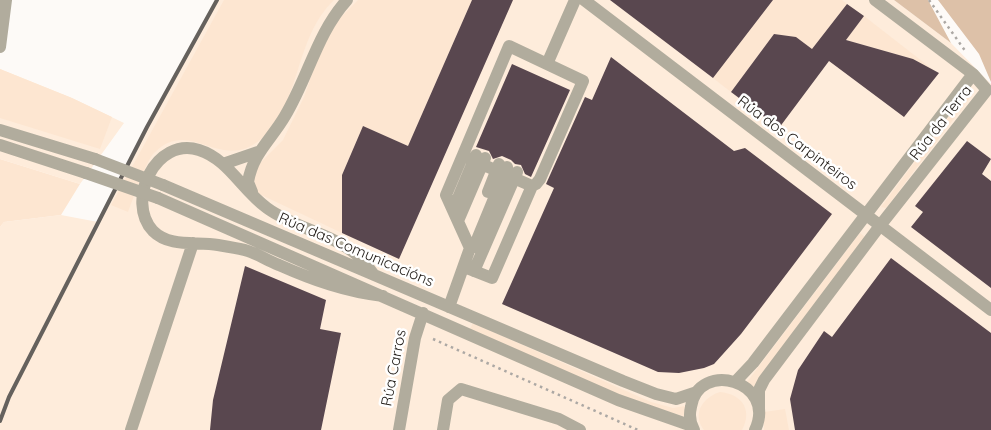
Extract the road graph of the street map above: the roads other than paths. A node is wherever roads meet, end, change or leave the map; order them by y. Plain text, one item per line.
1 (6, 0) edge
2 (347, 0) edge
3 (575, 0) edge
4 (584, 0) edge
5 (875, 0) edge
6 (0, 47) edge
7 (547, 64) junction
8 (973, 74) junction
9 (0, 130) edge
10 (0, 145) edge
11 (258, 152) junction
12 (476, 158) junction
13 (223, 164) junction
14 (506, 171) junction
15 (532, 186) junction
16 (253, 195) junction
17 (864, 214) junction
18 (456, 216) junction
19 (879, 227) junction
20 (193, 243) junction
21 (469, 246) junction
22 (469, 269) junction
23 (374, 275) junction
24 (383, 296) junction
25 (449, 307) junction
26 (991, 310) edge
27 (424, 313) junction
28 (736, 381) junction
29 (697, 392) junction
30 (759, 411) junction
31 (693, 428) edge
32 (131, 430) edge
33 (399, 430) edge
34 (443, 430) edge
35 (580, 430) edge
36 (755, 430) edge

1 - 6 street
2 - 11 street
3 - 7 street
4 - 17 street, Rúa dos Carpinteiros
5 - 8 street
7 - 12 street
7 - 15 street
8 - 17 street, Rúa da Terra
8 - 19 street, Rúa da Terra
9 - 23 street, Rúa das Comunicacións, bridge
10 - 24 street, Rúa das Comunicacións, bridge
11 - 13 street
11 - 16 street
12 - 14 street
12 - 18 street
12 - 18 street
13 - 16 street
13 - 20 street
14 - 15 street
14 - 21 street
14 - 22 street
15 - 22 street
16 - 23 street
17 - 19 street, Rúa dos Carpinteiros
17 - 28 street, Rúa da Terra
18 - 21 street
19 - 26 street, Rúa dos Carpinteiros
19 - 30 street, Rúa da Terra
20 - 24 street
20 - 32 street
21 - 22 street
22 - 25 street
23 - 25 street, Rúa das Comunicacións
24 - 27 street, Rúa das Comunicacións
25 - 29 street, Rúa das Comunicacións
27 - 31 street, Rúa das Comunicacións
27 - 33 street, Rúa Carros
28 - 29 street, Rúa das Comunicacións
28 - 30 street
29 - 31 street, Rúa das Comunicacións
30 - 36 street
34 - 35 street

